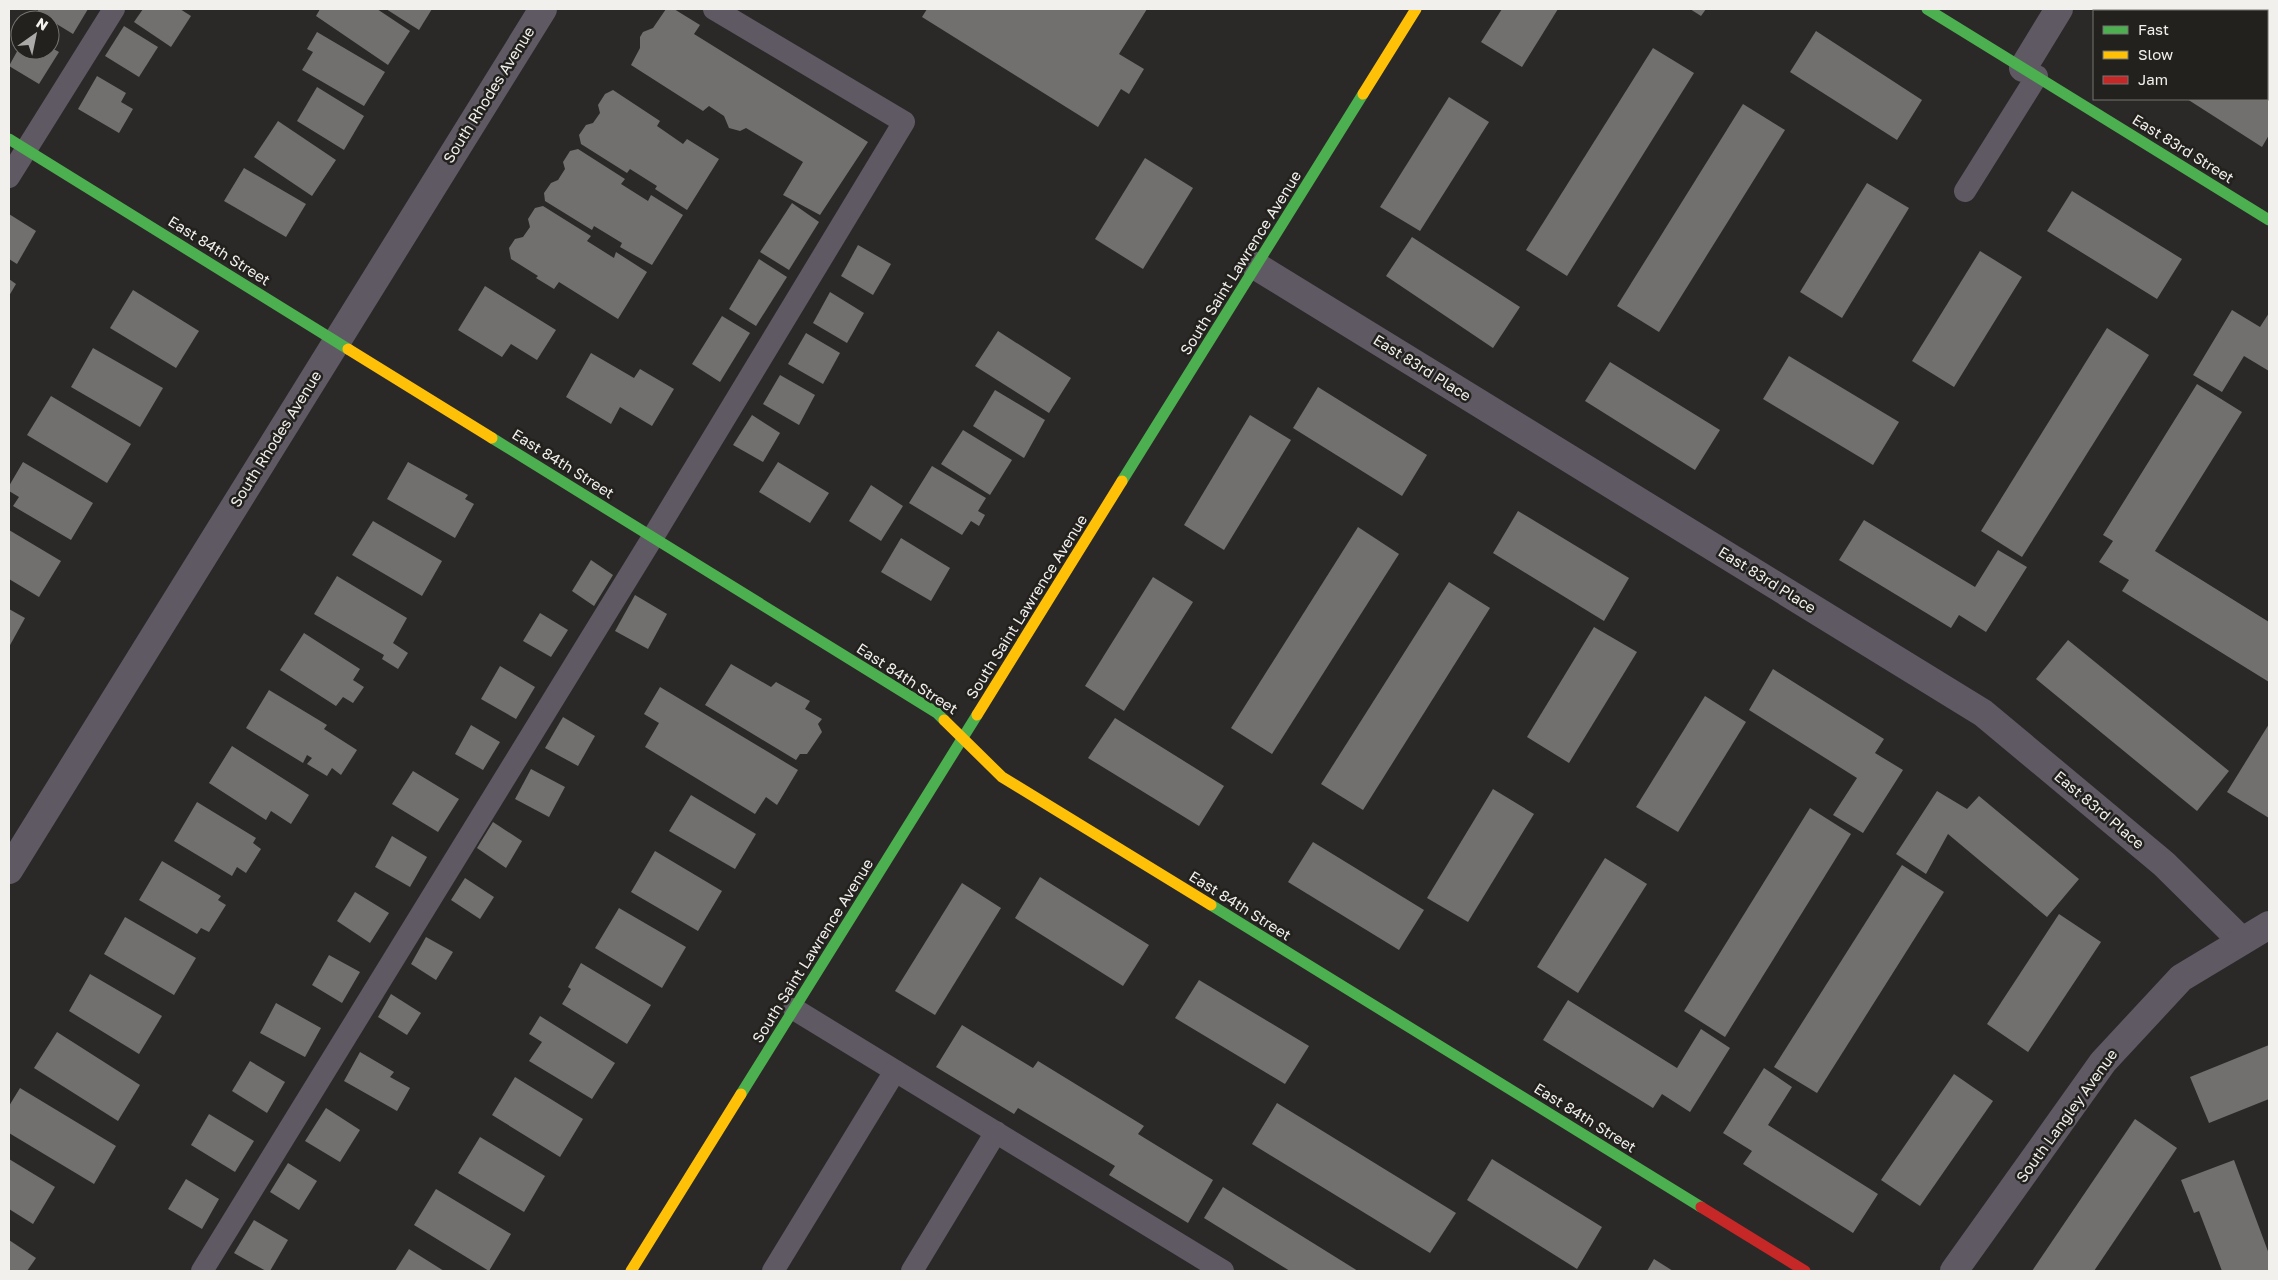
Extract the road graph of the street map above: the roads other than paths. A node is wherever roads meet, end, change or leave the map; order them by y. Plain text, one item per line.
1 (114, 9) edge
2 (543, 9) edge
3 (714, 9) edge
4 (1416, 9) edge
5 (1927, 9) edge
6 (2059, 9) edge
7 (2030, 72) junction
8 (18, 144) edge
9 (9, 177) edge
10 (1965, 192) dead end
11 (2267, 214) edge
12 (1256, 266) junction
13 (336, 342) junction
14 (653, 537) junction
15 (964, 737) junction
16 (9, 870) edge
17 (2269, 925) edge
18 (2242, 941) junction
19 (794, 1009) junction
20 (895, 1071) junction
21 (996, 1132) junction
22 (202, 1271) edge
23 (631, 1271) edge
24 (773, 1271) edge
25 (912, 1271) edge
26 (1223, 1271) edge
27 (1805, 1271) edge
28 (1954, 1271) edge

1 - 8 lane
2 - 13 street, South Rhodes Avenue
3 - 14 lane
4 - 12 street, South Saint Lawrence Avenue
5 - 7 street, East 83rd Street
6 - 7 street
7 - 10 lane
7 - 11 street, East 83rd Street
8 - 9 lane
8 - 13 street, East 84th Street
12 - 15 street, South Saint Lawrence Avenue
12 - 18 street, East 83rd Place
13 - 14 street, East 84th Street
13 - 16 street, South Rhodes Avenue
14 - 15 street, East 84th Street
14 - 22 lane
15 - 19 street, South Saint Lawrence Avenue
15 - 27 street, East 84th Street
17 - 18 street, South Langley Avenue
18 - 28 street, South Langley Avenue
19 - 20 lane
19 - 23 street, South Saint Lawrence Avenue
20 - 21 lane
20 - 24 lane
21 - 25 lane
21 - 26 lane

